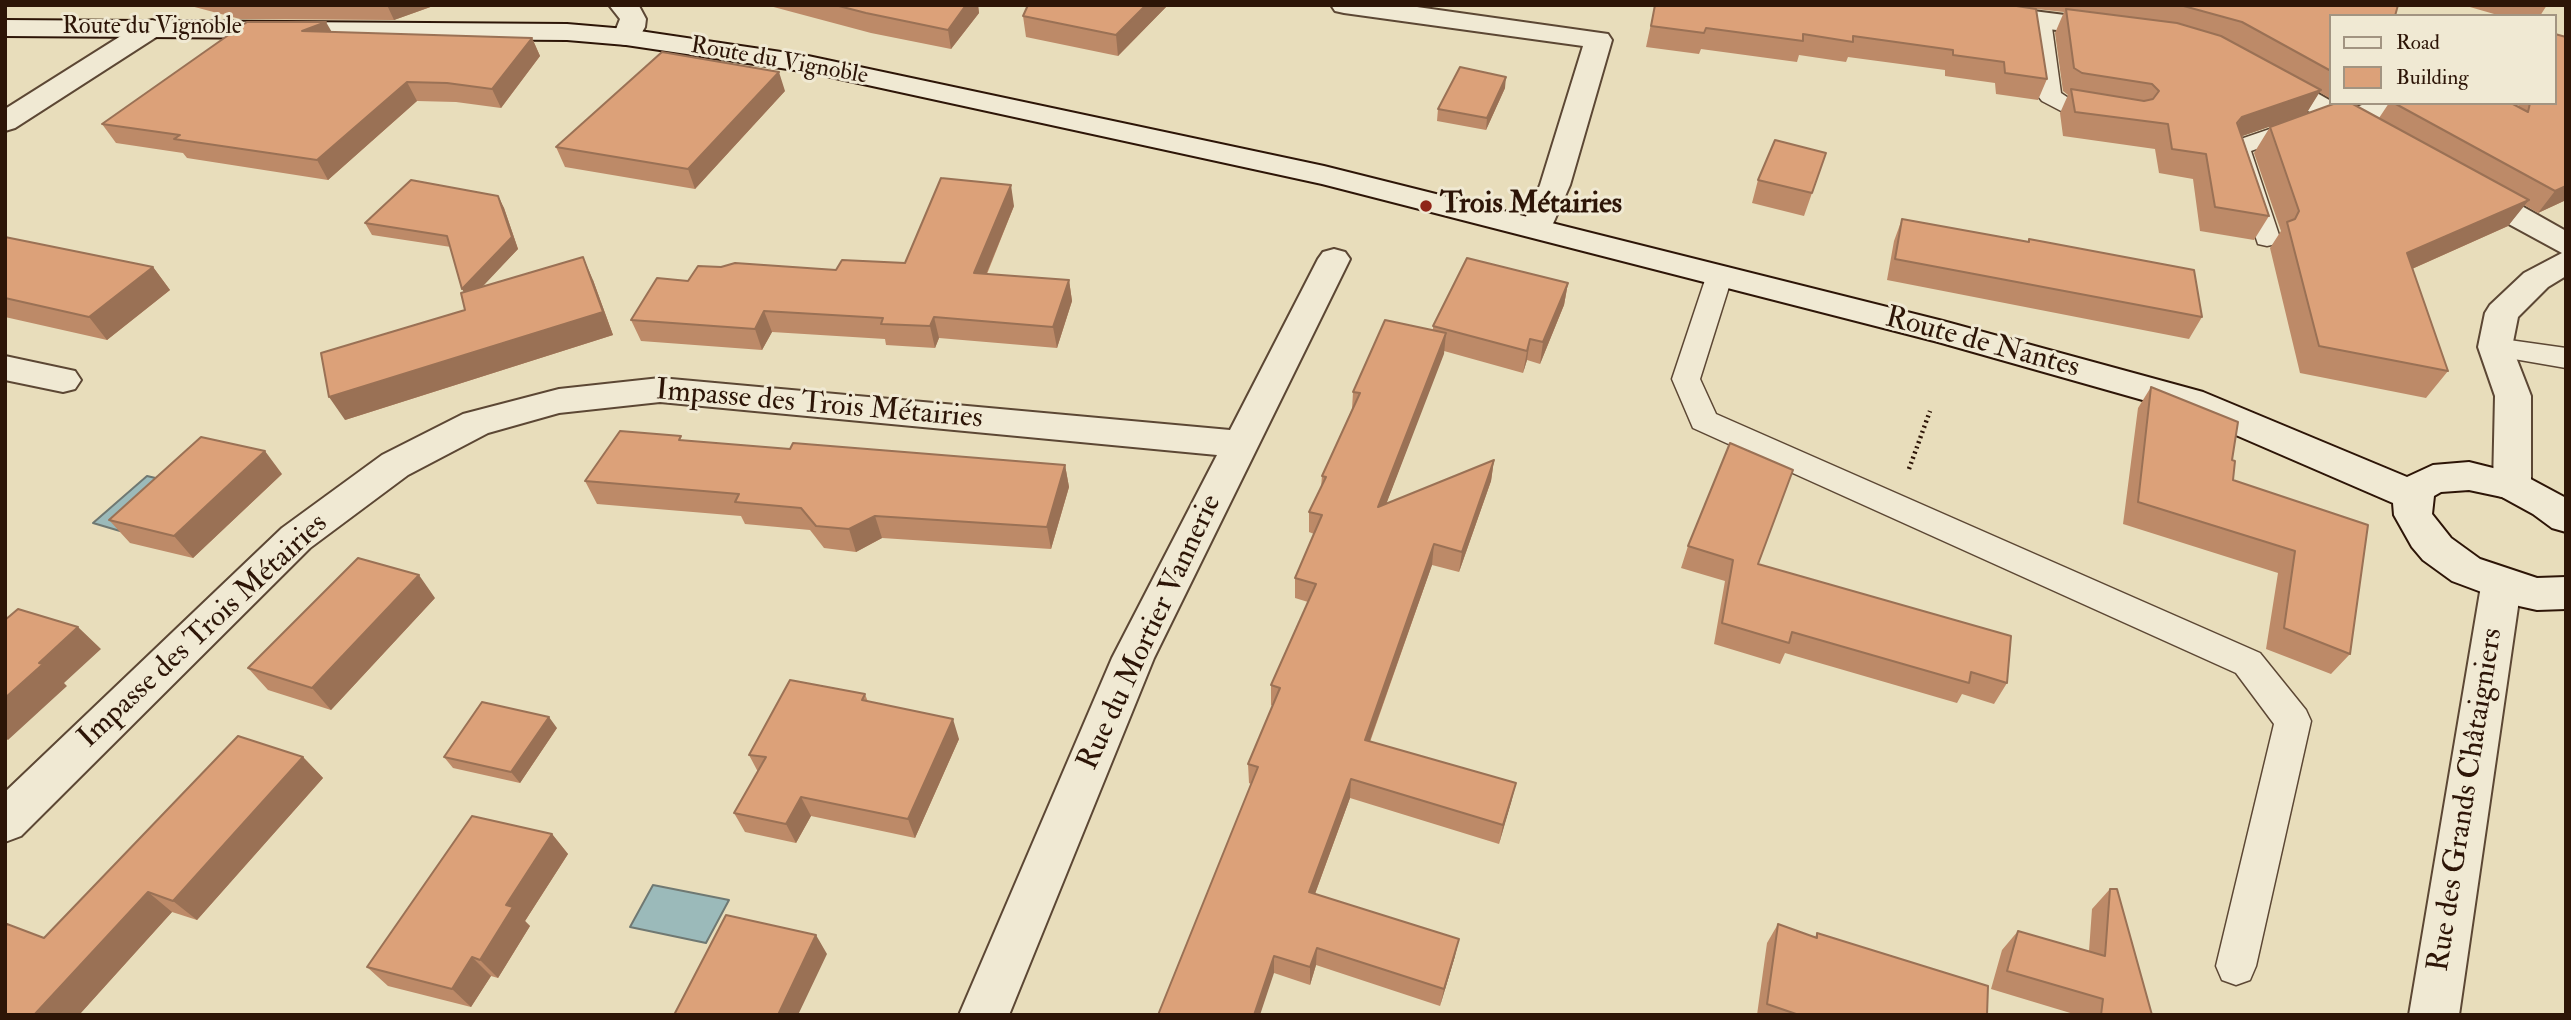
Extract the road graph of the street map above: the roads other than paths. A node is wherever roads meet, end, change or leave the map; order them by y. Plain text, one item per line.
1 (622, 5) edge
2 (1344, 5) edge
3 (1921, 5) edge
4 (2040, 20) junction
5 (5, 28) edge
6 (152, 28) junction
7 (2142, 33) edge
8 (626, 37) junction
9 (2243, 63) edge
10 (2388, 105) edge
11 (2132, 115) edge
12 (2340, 118) junction
13 (5, 121) edge
14 (2395, 148) edge
15 (2442, 174) edge
16 (1538, 228) junction
17 (2267, 239) edge
18 (2566, 244) edge
19 (1334, 259) dead end
20 (2566, 262) edge
21 (1720, 274) junction
22 (2495, 347) junction
23 (2566, 358) edge
24 (5, 368) edge
25 (63, 380) dead end
26 (1240, 444) junction
27 (2512, 486) junction
28 (2414, 496) junction
29 (2566, 517) edge
30 (2501, 586) junction
31 (2566, 593) edge
32 (5, 822) edge
33 (2236, 966) dead end
34 (984, 1015) edge
35 (2434, 1015) edge

1 - 8 street
2 - 16 street
3 - 4 street
4 - 7 street
4 - 11 lane
5 - 6 street, Route du Vignoble
6 - 8 street, Route du Vignoble
6 - 13 street
8 - 16 street, Route du Vignoble
9 - 12 street
10 - 12 street
12 - 14 street
12 - 17 lane
15 - 18 street
16 - 21 street, Route de Nantes
19 - 26 street, Rue du Mortier Vannerie
20 - 22 street
21 - 28 street, Route de Nantes
21 - 33 lane
22 - 23 lane
22 - 27 street
24 - 25 street
26 - 32 street, Impasse des Trois Métairies
26 - 34 street, Rue du Mortier Vannerie
27 - 28 street
27 - 29 street
28 - 30 street
30 - 31 street
30 - 35 street, Rue des Grands Châtaigniers

